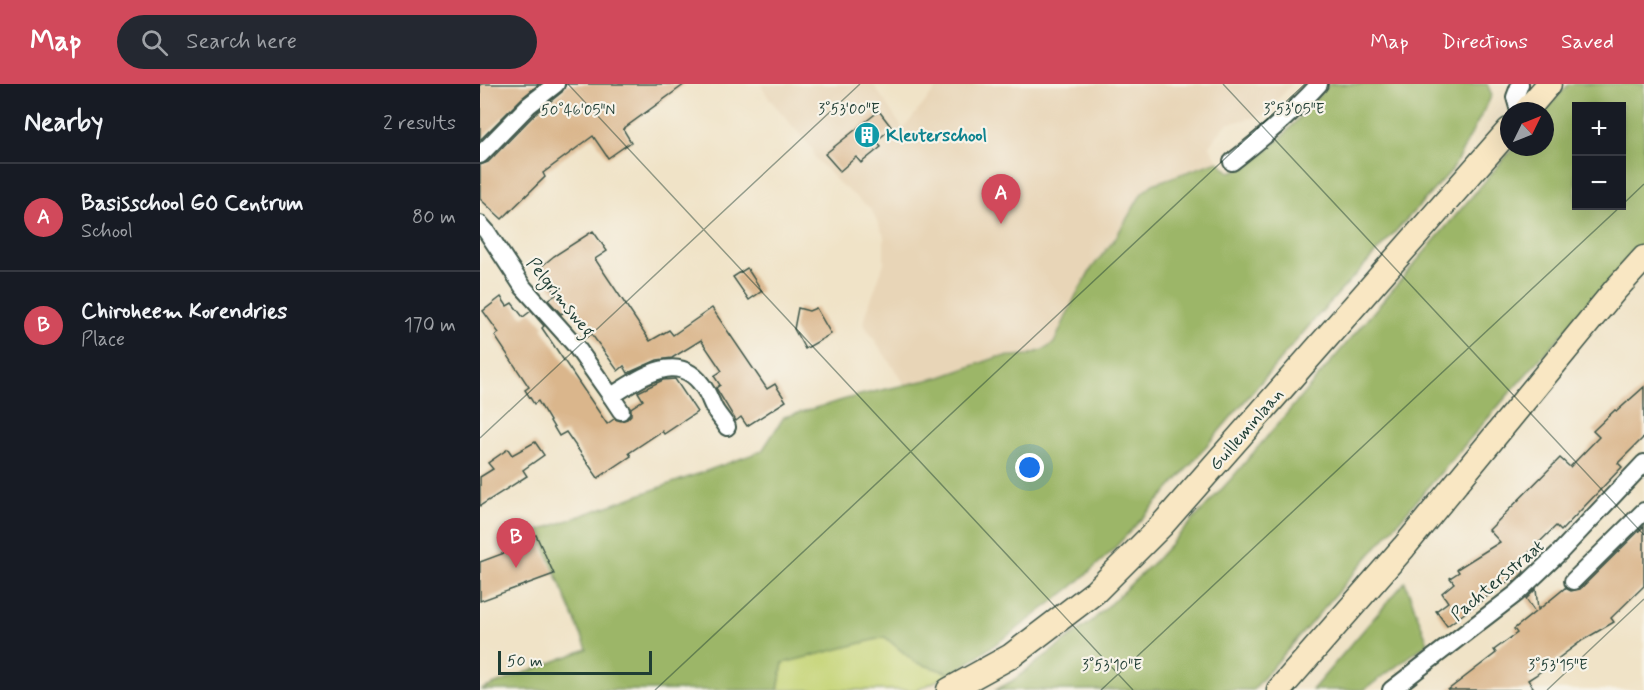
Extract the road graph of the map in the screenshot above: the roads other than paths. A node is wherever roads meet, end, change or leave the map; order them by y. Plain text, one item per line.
1 (556, 84) edge
2 (1319, 84) edge
3 (1520, 84) edge
4 (1549, 84) edge
5 (1516, 102) edge
6 (1534, 102) edge
7 (1500, 140) edge
8 (480, 155) edge
9 (1232, 162) dead end
10 (480, 224) edge
11 (1644, 258) edge
12 (611, 396) junction
13 (714, 408) junction
14 (621, 411) dead end
15 (704, 423) dead end
16 (727, 427) dead end
17 (1644, 463) edge
18 (1644, 511) edge
19 (1573, 581) dead end
20 (949, 690) edge
21 (1279, 690) edge
22 (1391, 690) edge

1 - 8 street
2 - 9 street
3 - 5 street
4 - 6 main road
7 - 20 main road, Guilleminlaan
10 - 12 street, Pelgrimsweg
11 - 21 main road
12 - 13 street
12 - 14 street, Pelgrimsweg
13 - 15 street
13 - 16 street
17 - 22 street, Pachtersstraat
18 - 19 street

